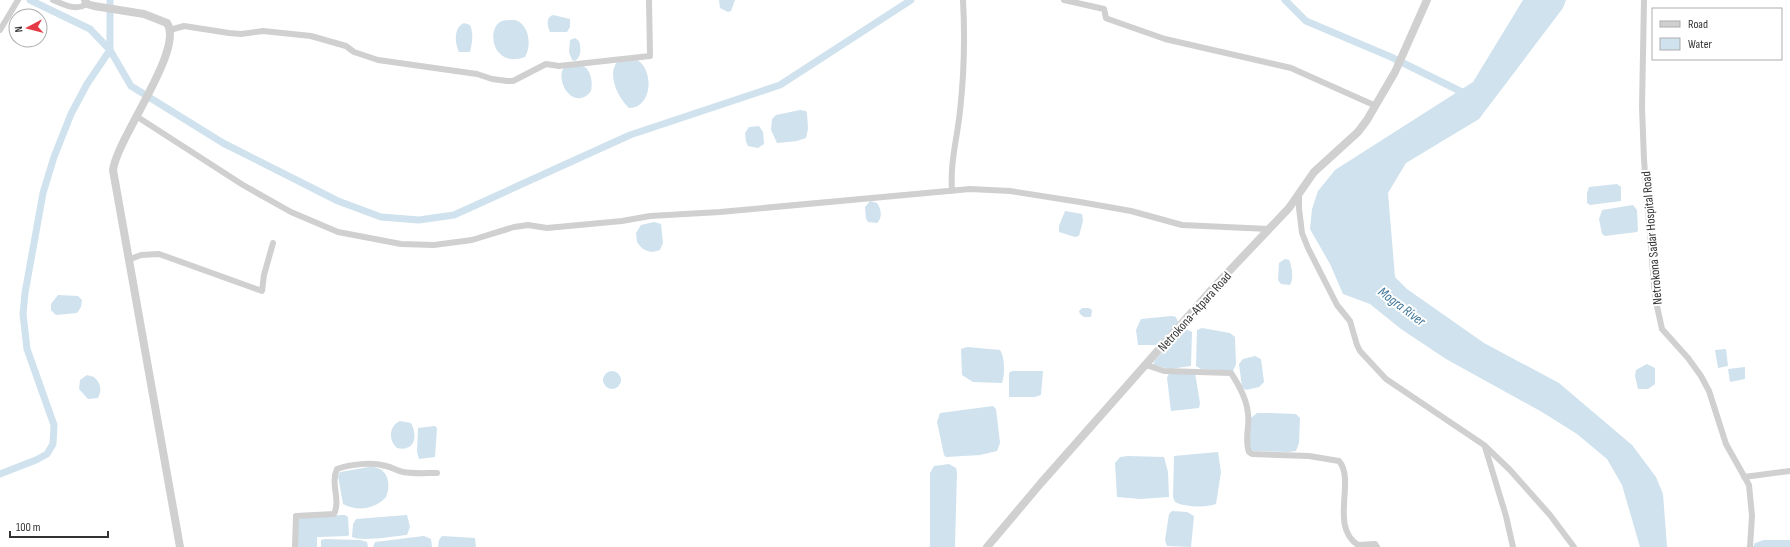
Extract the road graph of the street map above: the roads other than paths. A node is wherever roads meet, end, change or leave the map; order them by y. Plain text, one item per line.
1 (18, 0) edge
2 (53, 0) edge
3 (649, 0) edge
4 (963, 0) edge
5 (1064, 0) edge
6 (1427, 0) edge
7 (1644, 0) edge
8 (86, 2) edge
9 (0, 30) edge
10 (170, 30) junction
11 (1376, 106) junction
12 (136, 116) junction
13 (952, 191) junction
14 (1299, 194) junction
15 (1269, 229) junction
16 (273, 243) dead end
17 (128, 260) junction
18 (1146, 365) junction
19 (1484, 445) junction
20 (1790, 471) edge
21 (437, 473) dead end
22 (1744, 477) junction
23 (180, 547) edge
24 (295, 547) edge
25 (987, 547) edge
26 (1377, 547) edge
27 (1513, 547) edge
28 (1574, 547) edge
29 (1750, 547) edge

1 - 9 street
2 - 8 street
3 - 10 street
4 - 13 street
5 - 11 street
6 - 11 street, Netrokona-Atpara Road
7 - 22 street, Netrokona Sadar Hospital Road
8 - 10 street
10 - 12 street
11 - 14 street, Netrokona-Atpara Road
12 - 13 street
12 - 17 street
13 - 15 street
14 - 15 street, Netrokona-Atpara Road
14 - 19 street
15 - 18 street, Netrokona-Atpara Road
16 - 17 street
17 - 23 street
18 - 25 street, Netrokona-Atpara Road
18 - 26 street
19 - 27 street
19 - 28 street
20 - 22 street
21 - 24 street
22 - 29 street, Netrokona Sadar Hospital Road

